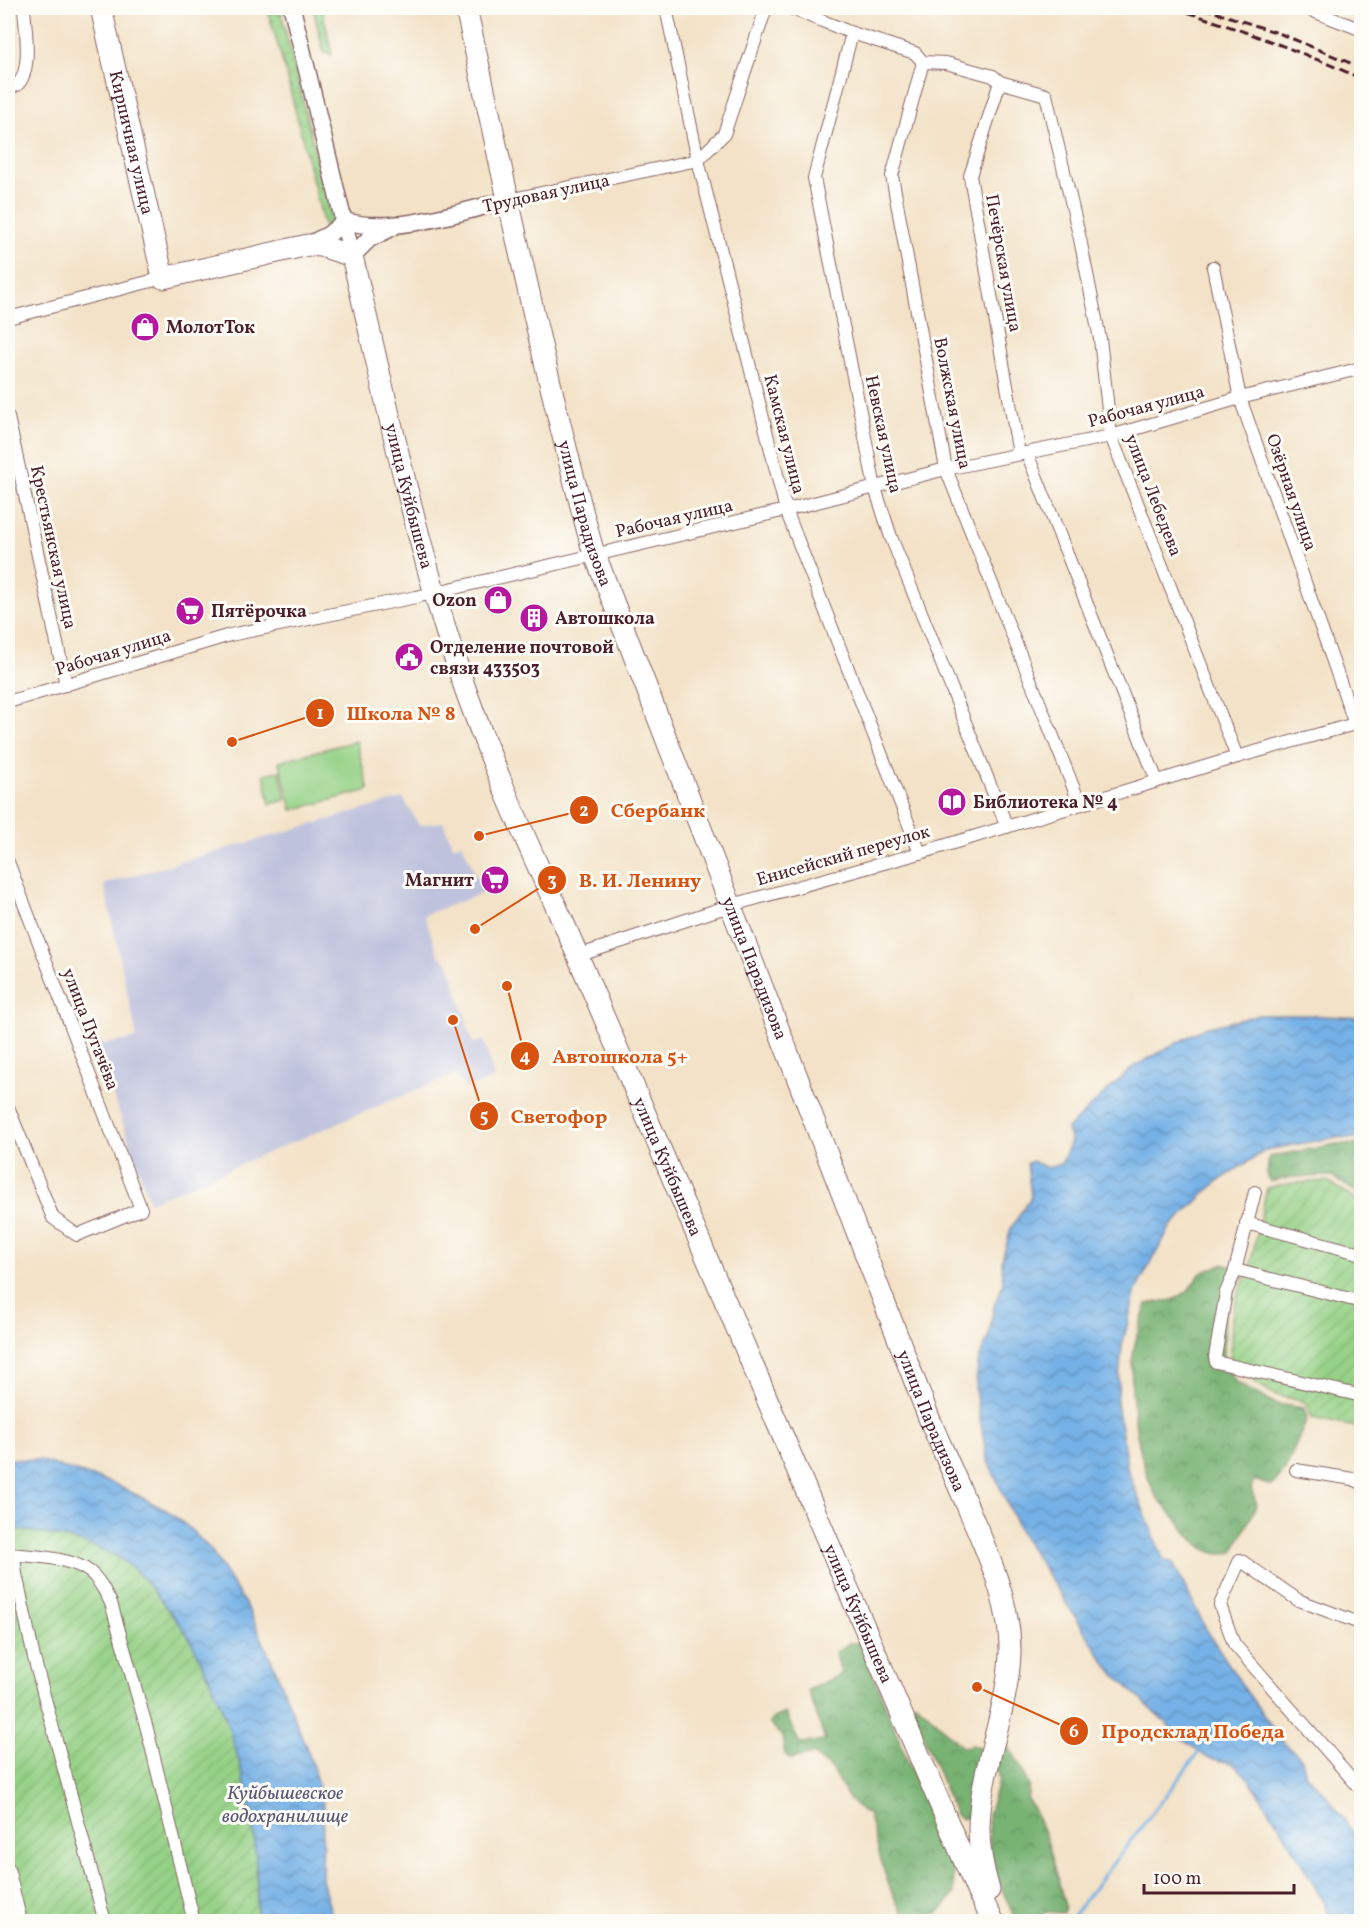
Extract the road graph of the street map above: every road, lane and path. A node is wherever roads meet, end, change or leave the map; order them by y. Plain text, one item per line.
1 (24, 8) edge
2 (101, 8) edge
3 (292, 8) edge
4 (466, 8) edge
5 (666, 8) edge
6 (766, 8) edge
7 (790, 8) edge
8 (1305, 8) edge
9 (1362, 30) edge
10 (852, 33) junction
11 (923, 62) junction
12 (1000, 82) junction
13 (8, 88) edge
14 (698, 160) junction
15 (508, 200) junction
16 (345, 221) junction
17 (395, 226) junction
18 (308, 245) junction
19 (352, 256) junction
20 (1213, 267) dead end
21 (163, 278) junction
22 (8, 318) edge
23 (1355, 369) edge
24 (1240, 398) junction
25 (8, 417) edge
26 (1111, 436) junction
27 (1023, 453) junction
28 (946, 469) junction
29 (875, 488) junction
30 (786, 510) junction
31 (595, 554) junction
32 (435, 592) junction
33 (66, 685) junction
34 (8, 702) edge
35 (1358, 723) edge
36 (1237, 757) junction
37 (1157, 781) junction
38 (1080, 804) junction
39 (1006, 826) junction
40 (920, 853) junction
41 (8, 862) edge
42 (732, 905) junction
43 (578, 956) junction
44 (8, 1107) edge
45 (1255, 1192) dead end
46 (1246, 1223) junction
47 (1362, 1254) edge
48 (1235, 1270) junction
49 (1362, 1302) edge
50 (1362, 1396) edge
51 (1296, 1470) dead end
52 (1362, 1483) edge
53 (11, 1554) edge
54 (1362, 1624) edge
55 (1362, 1786) edge
56 (8, 1868) edge
57 (21, 1922) edge
58 (105, 1922) edge
59 (194, 1922) edge
60 (996, 1922) edge

1 - 13 street
2 - 21 highway, Кирпичная улица
3 - 16 main road
4 - 15 highway, улица Парадизова
5 - 14 street, Камская улица
6 - 14 street
7 - 10 street
8 - 9 street
10 - 11 street
10 - 29 street, Невская улица
11 - 12 street
11 - 28 street, Волжская улица
12 - 26 street, улица Лебедева
12 - 27 street, Печёрская улица
14 - 15 street, Трудовая улица
14 - 30 street, Камская улица
15 - 17 main road, Трудовая улица
15 - 31 highway, улица Парадизова
16 - 17 main road
16 - 18 main road
16 - 19 main road
17 - 19 main road
18 - 19 highway
18 - 21 highway
19 - 32 highway, улица Куйбышева
20 - 24 street, Озёрная улица
21 - 22 street
23 - 24 street, Рабочая улица
24 - 26 street, Рабочая улица
24 - 35 street, Озёрная улица
25 - 33 street, Крестьянская улица
26 - 27 street, Рабочая улица
26 - 36 street, улица Лебедева
27 - 28 street, Рабочая улица
27 - 37 street, Печёрская улица
28 - 29 street, Рабочая улица
28 - 38 street, Волжская улица
29 - 30 street, Рабочая улица
29 - 39 street, Невская улица
30 - 31 street, Рабочая улица
30 - 40 street, Камская улица
31 - 32 street, Рабочая улица
31 - 42 highway, улица Парадизова
32 - 33 street, Рабочая улица
32 - 43 highway, улица Куйбышева
33 - 34 street, Рабочая улица
35 - 36 street, Енисейский переулок
36 - 37 street, Енисейский переулок
37 - 38 street, Енисейский переулок
38 - 39 street, Енисейский переулок
39 - 40 street, Енисейский переулок
40 - 42 street, Енисейский переулок
41 - 44 street, улица Пугачёва
42 - 43 street, Енисейский переулок
42 - 60 highway, улица Парадизова
43 - 60 highway, улица Куйбышева
45 - 46 street
46 - 47 street
46 - 48 street
48 - 49 street
48 - 50 street
51 - 52 street
53 - 58 street
53 - 59 street
54 - 55 street
56 - 57 street

